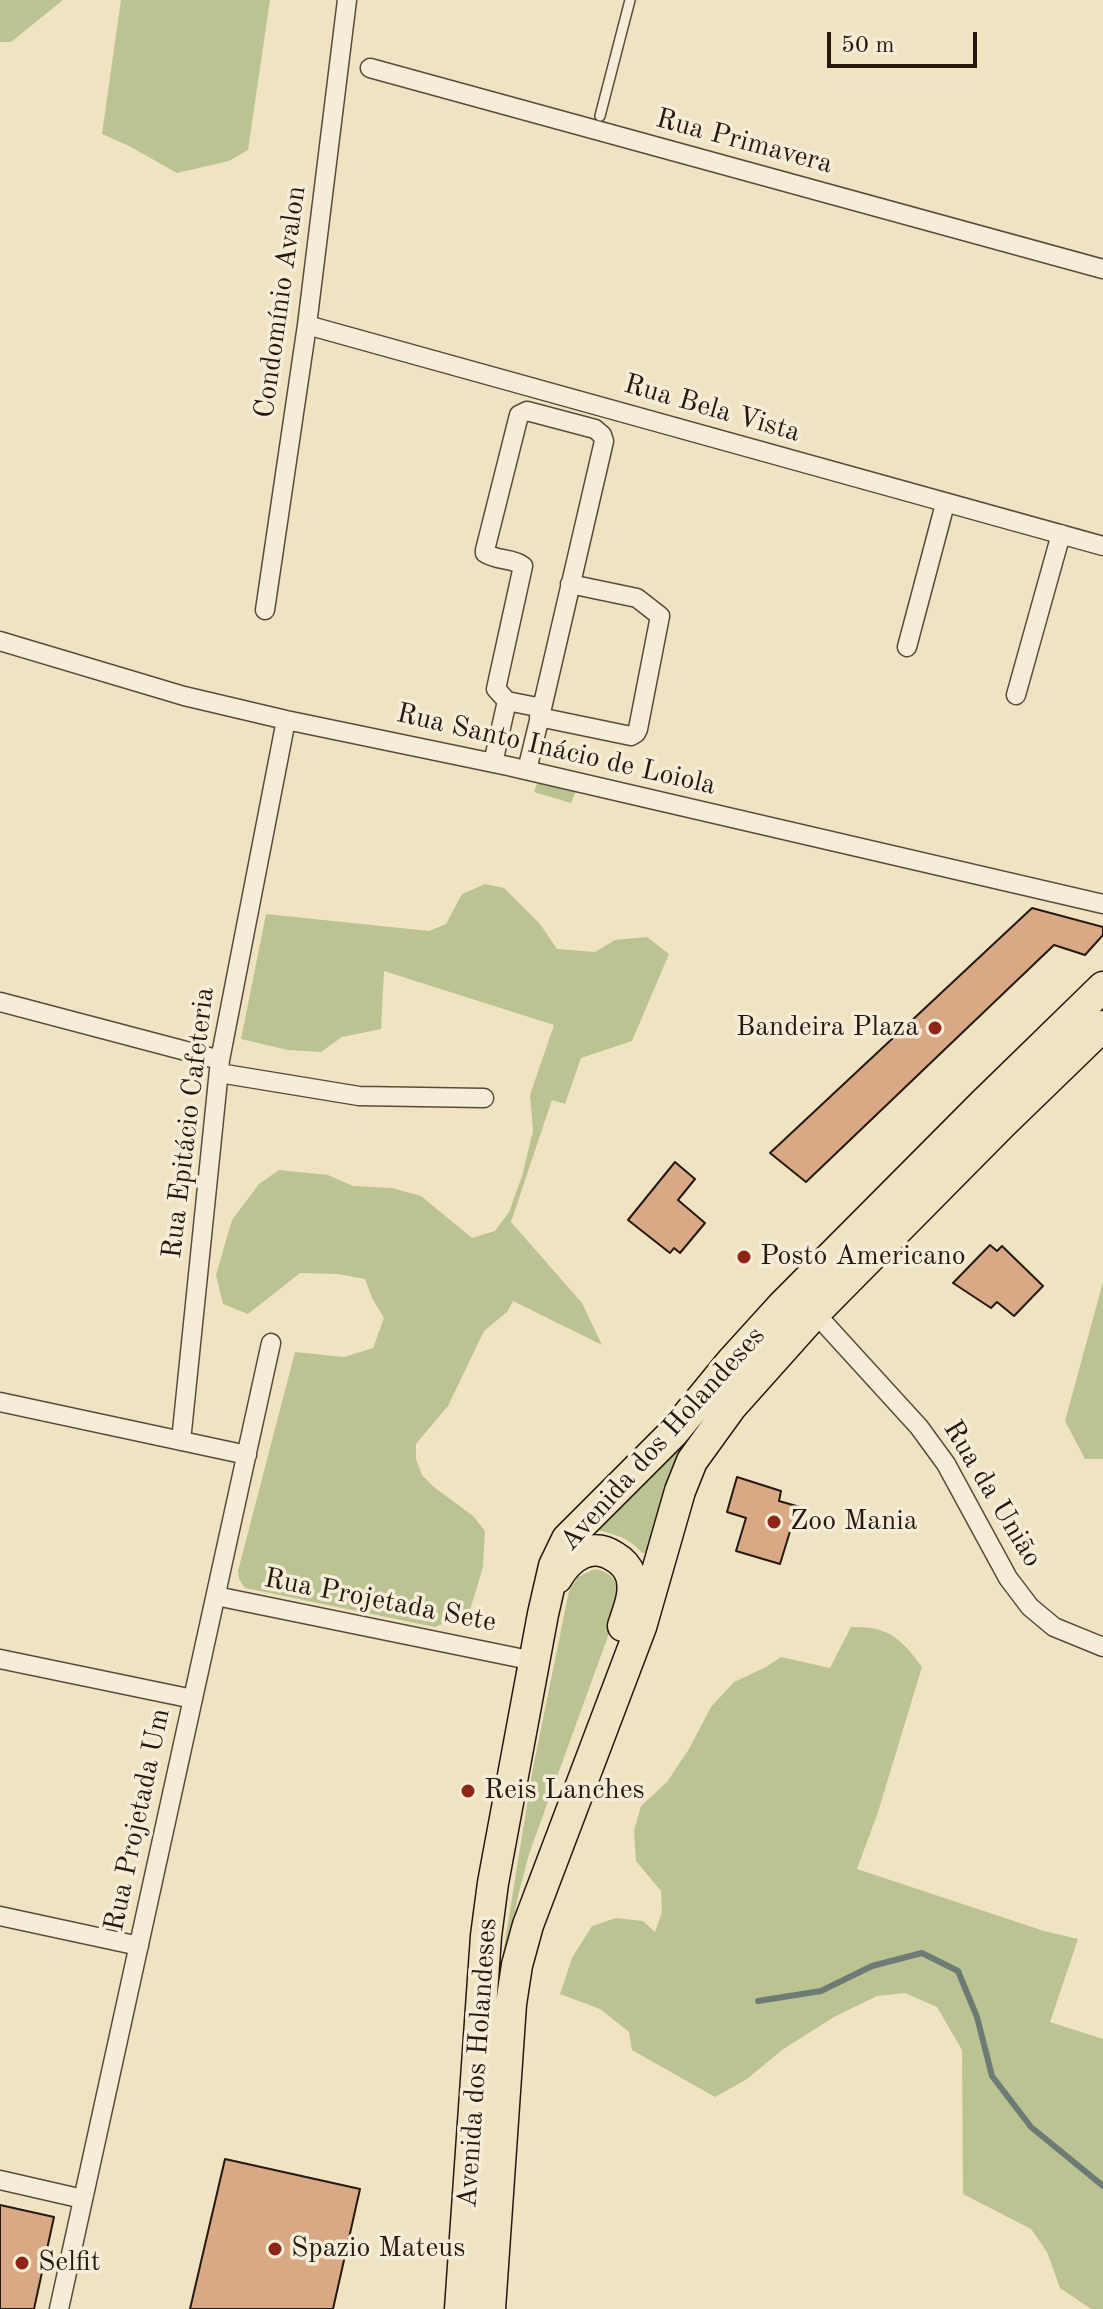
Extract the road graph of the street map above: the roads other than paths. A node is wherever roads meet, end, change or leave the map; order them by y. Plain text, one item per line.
1 (347, 0) edge
2 (630, 0) edge
3 (370, 68) dead end
4 (598, 123) junction
5 (1103, 269) edge
6 (307, 325) junction
7 (945, 504) junction
8 (1061, 534) junction
9 (1103, 546) edge
10 (570, 584) junction
11 (265, 610) dead end
12 (0, 641) edge
13 (907, 647) dead end
14 (1016, 695) dead end
15 (507, 701) junction
16 (540, 713) junction
17 (286, 720) junction
18 (493, 763) junction
19 (527, 770) junction
20 (1103, 904) edge
21 (1103, 987) edge
22 (0, 1002) edge
23 (1103, 1026) edge
24 (219, 1066) junction
25 (484, 1098) dead end
26 (815, 1313) junction
27 (271, 1343) dead end
28 (0, 1402) edge
29 (181, 1441) junction
30 (247, 1455) junction
31 (216, 1596) junction
32 (543, 1614) junction
33 (1103, 1647) edge
34 (0, 1659) edge
35 (534, 1661) junction
36 (193, 1699) junction
37 (0, 1916) edge
38 (528, 1925) junction
39 (139, 1946) junction
40 (0, 2180) edge
41 (83, 2199) junction
42 (460, 2304) edge
43 (59, 2309) edge
44 (490, 2309) edge

1 - 6 street, Condomínio Avalon
2 - 4 lane
3 - 4 street, Rua Primavera
4 - 5 street, Rua Primavera
6 - 7 street, Rua Bela Vista
6 - 11 street, Condomínio Avalon
7 - 8 street, Rua Bela Vista
7 - 13 street
8 - 9 street, Rua Bela Vista
8 - 14 street
10 - 15 street
10 - 16 street
10 - 16 street
12 - 17 street, Rua Santo Inácio de Loiola
15 - 16 street
15 - 18 street
16 - 19 street
17 - 18 street, Rua Santo Inácio de Loiola
17 - 24 street, Rua Epitácio Cafeteria
18 - 19 street, Rua Santo Inácio de Loiola
19 - 20 street, Rua Santo Inácio de Loiola
21 - 32 main road, Avenida dos Holandeses
22 - 24 street
23 - 26 main road, Avenida dos Holandeses
24 - 25 street
24 - 29 street, Rua Epitácio Cafeteria
26 - 33 street, Rua da União
26 - 38 main road, Avenida dos Holandeses
27 - 30 street, Rua Projetada Um
28 - 29 street
29 - 30 street
30 - 31 street, Rua Projetada Um
31 - 35 street, Rua Projetada Sete
31 - 36 street, Rua Projetada Um
32 - 35 main road, Avenida dos Holandeses
32 - 38 main road
34 - 36 street
35 - 42 main road, Avenida dos Holandeses
36 - 39 street, Rua Projetada Um
37 - 39 street
38 - 44 main road, Avenida dos Holandeses
39 - 41 street, Rua Projetada Um
40 - 41 street
41 - 43 street, Rua Projetada Um

